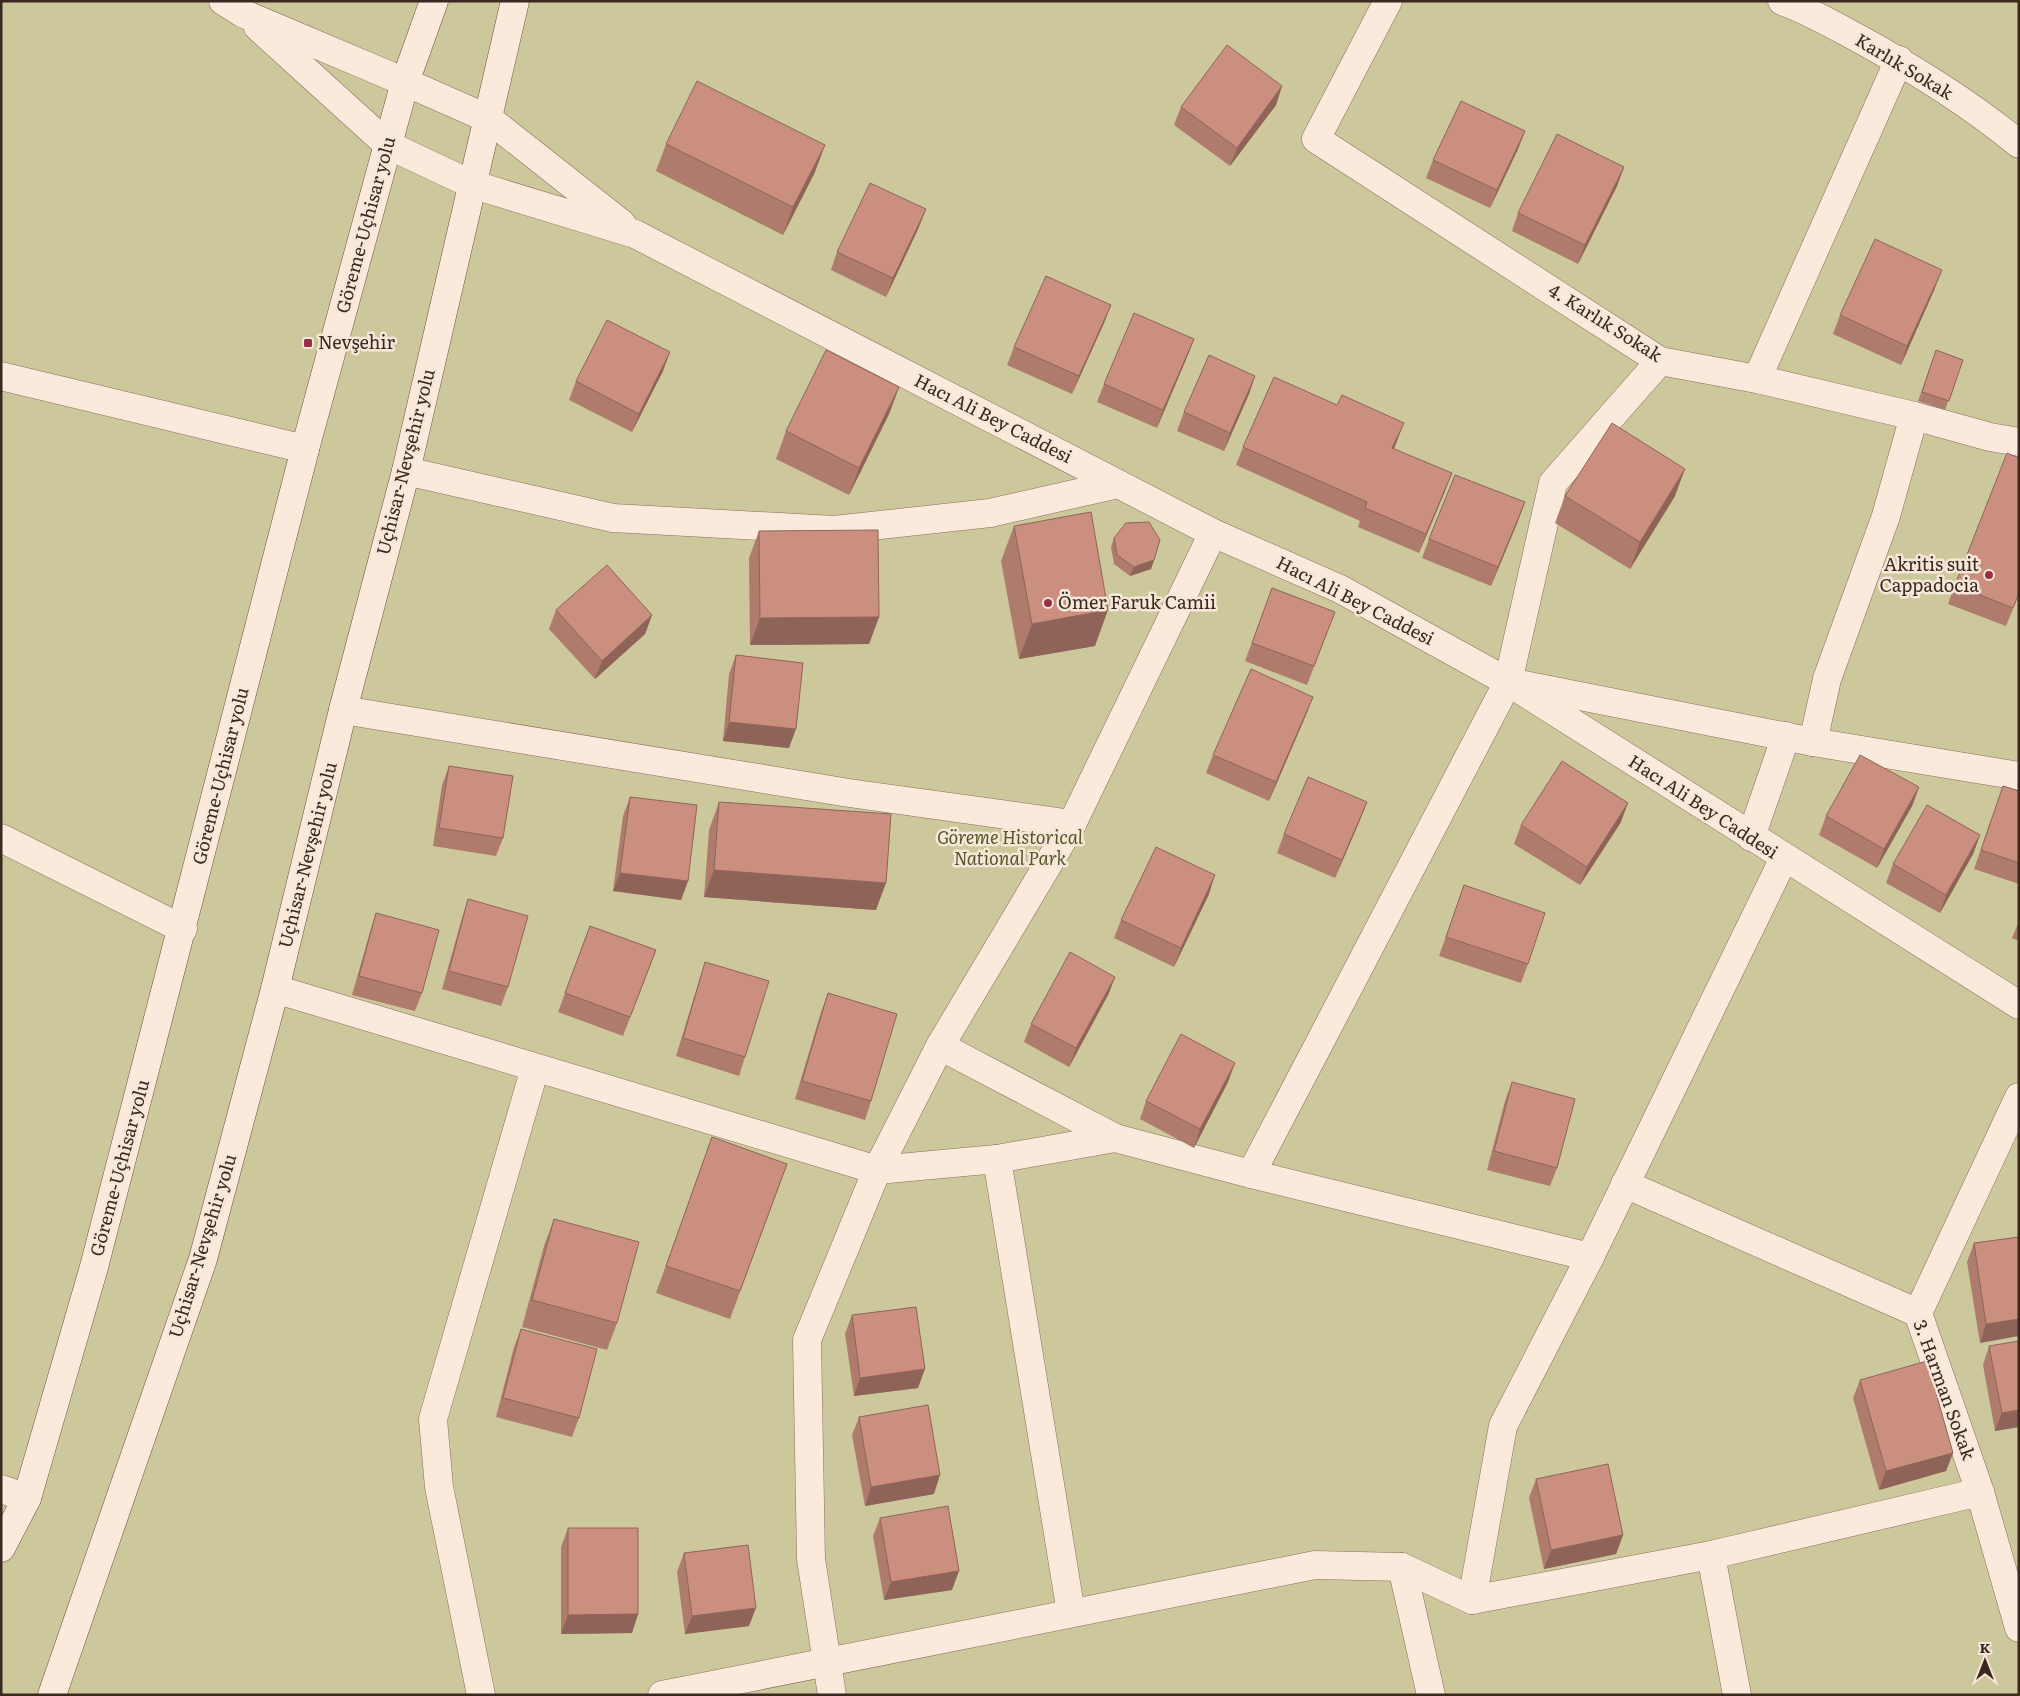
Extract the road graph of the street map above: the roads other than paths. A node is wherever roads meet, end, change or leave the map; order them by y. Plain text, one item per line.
1 (434, 1) edge
2 (515, 1) edge
3 (1388, 1) edge
4 (1782, 1) edge
5 (233, 7) edge
6 (1900, 60) junction
7 (405, 82) junction
8 (489, 119) junction
9 (388, 144) junction
10 (2019, 144) edge
11 (471, 184) junction
12 (635, 234) junction
13 (1660, 361) junction
14 (1, 376) edge
15 (1757, 379) junction
16 (1914, 416) junction
17 (2019, 442) edge
18 (305, 449) junction
19 (406, 471) junction
20 (1118, 484) junction
21 (1213, 533) junction
22 (1508, 682) junction
23 (343, 710) junction
24 (1786, 736) junction
25 (1813, 742) junction
26 (2019, 776) edge
27 (1072, 824) junction
28 (1751, 837) junction
29 (1, 838) edge
30 (1784, 858) junction
31 (182, 928) junction
32 (274, 990) junction
33 (2019, 1005) edge
34 (940, 1046) junction
35 (536, 1068) junction
36 (2019, 1097) edge
37 (1115, 1138) junction
38 (997, 1159) junction
39 (877, 1170) junction
40 (1251, 1174) junction
41 (1625, 1184) junction
42 (1590, 1257) junction
43 (1918, 1313) junction
44 (1, 1489) edge
45 (1980, 1492) junction
46 (27, 1498) junction
47 (1, 1548) edge
48 (1711, 1555) junction
49 (1402, 1567) junction
50 (1472, 1600) junction
51 (1071, 1613) junction
52 (2019, 1628) edge
53 (827, 1661) junction
54 (52, 1695) edge
55 (481, 1695) edge
56 (662, 1695) edge
57 (832, 1695) edge
58 (1431, 1695) edge
59 (1737, 1695) edge

1 - 7 street, Göreme-Uçhisar yolu
2 - 8 street, Uçhisar-Nevşehir yolu
3 - 13 street, 4. Karlık Sokak
4 - 6 street, Karlık Sokak
5 - 7 street
5 - 9 street
6 - 10 street, Karlık Sokak
6 - 15 street
7 - 8 street
7 - 9 street, Göreme-Uçhisar yolu
8 - 11 street, Uçhisar-Nevşehir yolu
8 - 12 street
9 - 11 street
9 - 18 street, Göreme-Uçhisar yolu
11 - 12 street
11 - 19 street, Uçhisar-Nevşehir yolu
12 - 20 street, Hacı Ali Bey Caddesi
13 - 15 street, 4. Karlık Sokak
13 - 22 street
14 - 18 street
15 - 16 street, 4. Karlık Sokak
16 - 17 street, 4. Karlık Sokak
16 - 25 street
18 - 31 street, Göreme-Uçhisar yolu
19 - 20 street
19 - 23 street, Uçhisar-Nevşehir yolu
20 - 21 street, Hacı Ali Bey Caddesi
21 - 22 street, Hacı Ali Bey Caddesi
21 - 27 street
22 - 24 street
22 - 28 street, Hacı Ali Bey Caddesi
22 - 40 street
23 - 27 street
23 - 32 street, Uçhisar-Nevşehir yolu
24 - 25 street
24 - 28 street
25 - 26 street
27 - 34 street
28 - 30 street, Hacı Ali Bey Caddesi
29 - 31 street
30 - 33 street, Hacı Ali Bey Caddesi
30 - 41 street
31 - 46 street, Göreme-Uçhisar yolu
32 - 35 street
32 - 54 street, Uçhisar-Nevşehir yolu
34 - 37 street
34 - 39 street
35 - 39 street
35 - 55 street
36 - 43 street
37 - 38 street
37 - 40 street
38 - 39 street
38 - 51 street
39 - 53 street
40 - 42 street
41 - 42 street
41 - 43 street, 3. Harman Sokak
42 - 50 street
43 - 45 street, 3. Harman Sokak
44 - 46 street
45 - 48 street
45 - 52 street, 3. Harman Sokak
46 - 47 street, Göreme-Uçhisar yolu
48 - 50 street
48 - 59 street
49 - 50 street
49 - 51 street
49 - 58 street
51 - 53 street
53 - 56 street
53 - 57 street

